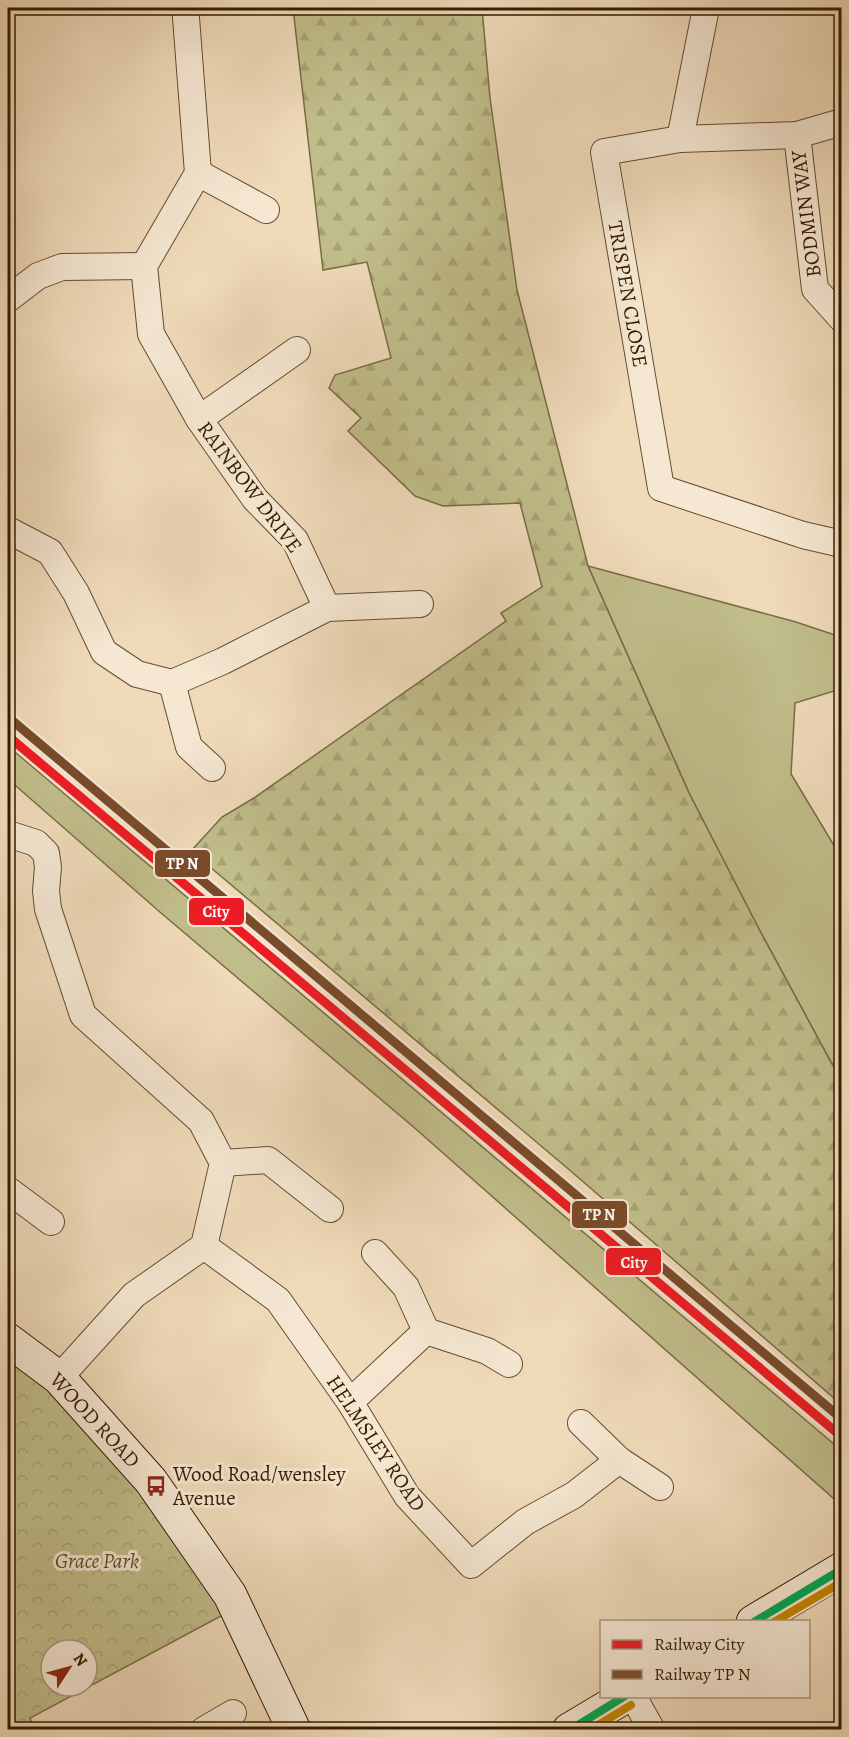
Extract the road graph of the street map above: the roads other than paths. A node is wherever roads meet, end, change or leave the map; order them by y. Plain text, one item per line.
1 (186, 8) edge
2 (706, 8) edge
3 (842, 122) edge
4 (797, 135) junction
5 (680, 139) junction
6 (198, 173) junction
7 (266, 210) dead end
8 (144, 266) junction
9 (8, 299) edge
10 (842, 319) edge
11 (297, 350) dead end
12 (199, 419) junction
13 (8, 530) edge
14 (842, 544) edge
15 (420, 604) dead end
16 (327, 608) junction
17 (172, 683) junction
18 (212, 768) dead end
19 (8, 834) edge
20 (223, 1162) junction
21 (8, 1190) edge
22 (330, 1209) dead end
23 (51, 1222) dead end
24 (204, 1246) junction
25 (375, 1253) dead end
26 (426, 1331) junction
27 (8, 1340) edge
28 (509, 1364) dead end
29 (59, 1378) junction
30 (350, 1402) junction
31 (581, 1423) dead end
32 (619, 1460) junction
33 (660, 1487) dead end
34 (842, 1569) edge
35 (756, 1620) edge
36 (623, 1698) edge
37 (634, 1698) edge
38 (233, 1713) dead end
39 (204, 1730) edge
40 (294, 1730) edge
41 (569, 1730) edge
42 (652, 1730) edge

1 - 6 street
2 - 5 street
3 - 4 street, TRISPEN CLOSE
4 - 5 street, TRISPEN CLOSE
4 - 10 street, BODMIN WAY
5 - 14 street, TRISPEN CLOSE
6 - 7 street
6 - 8 street
8 - 9 street
8 - 12 street, RAINBOW DRIVE
11 - 12 street
12 - 16 street, RAINBOW DRIVE
13 - 17 street
15 - 16 street
16 - 17 street
17 - 18 street
19 - 20 street
20 - 22 street
20 - 24 street
21 - 23 street
24 - 29 street
24 - 30 street, HELMSLEY ROAD
25 - 26 street
26 - 28 street
26 - 30 street
27 - 29 street, WOOD ROAD
29 - 40 street, WOOD ROAD
30 - 32 street, HELMSLEY ROAD
31 - 32 street
32 - 33 street
34 - 35 street
36 - 41 street
37 - 42 street
38 - 39 street

